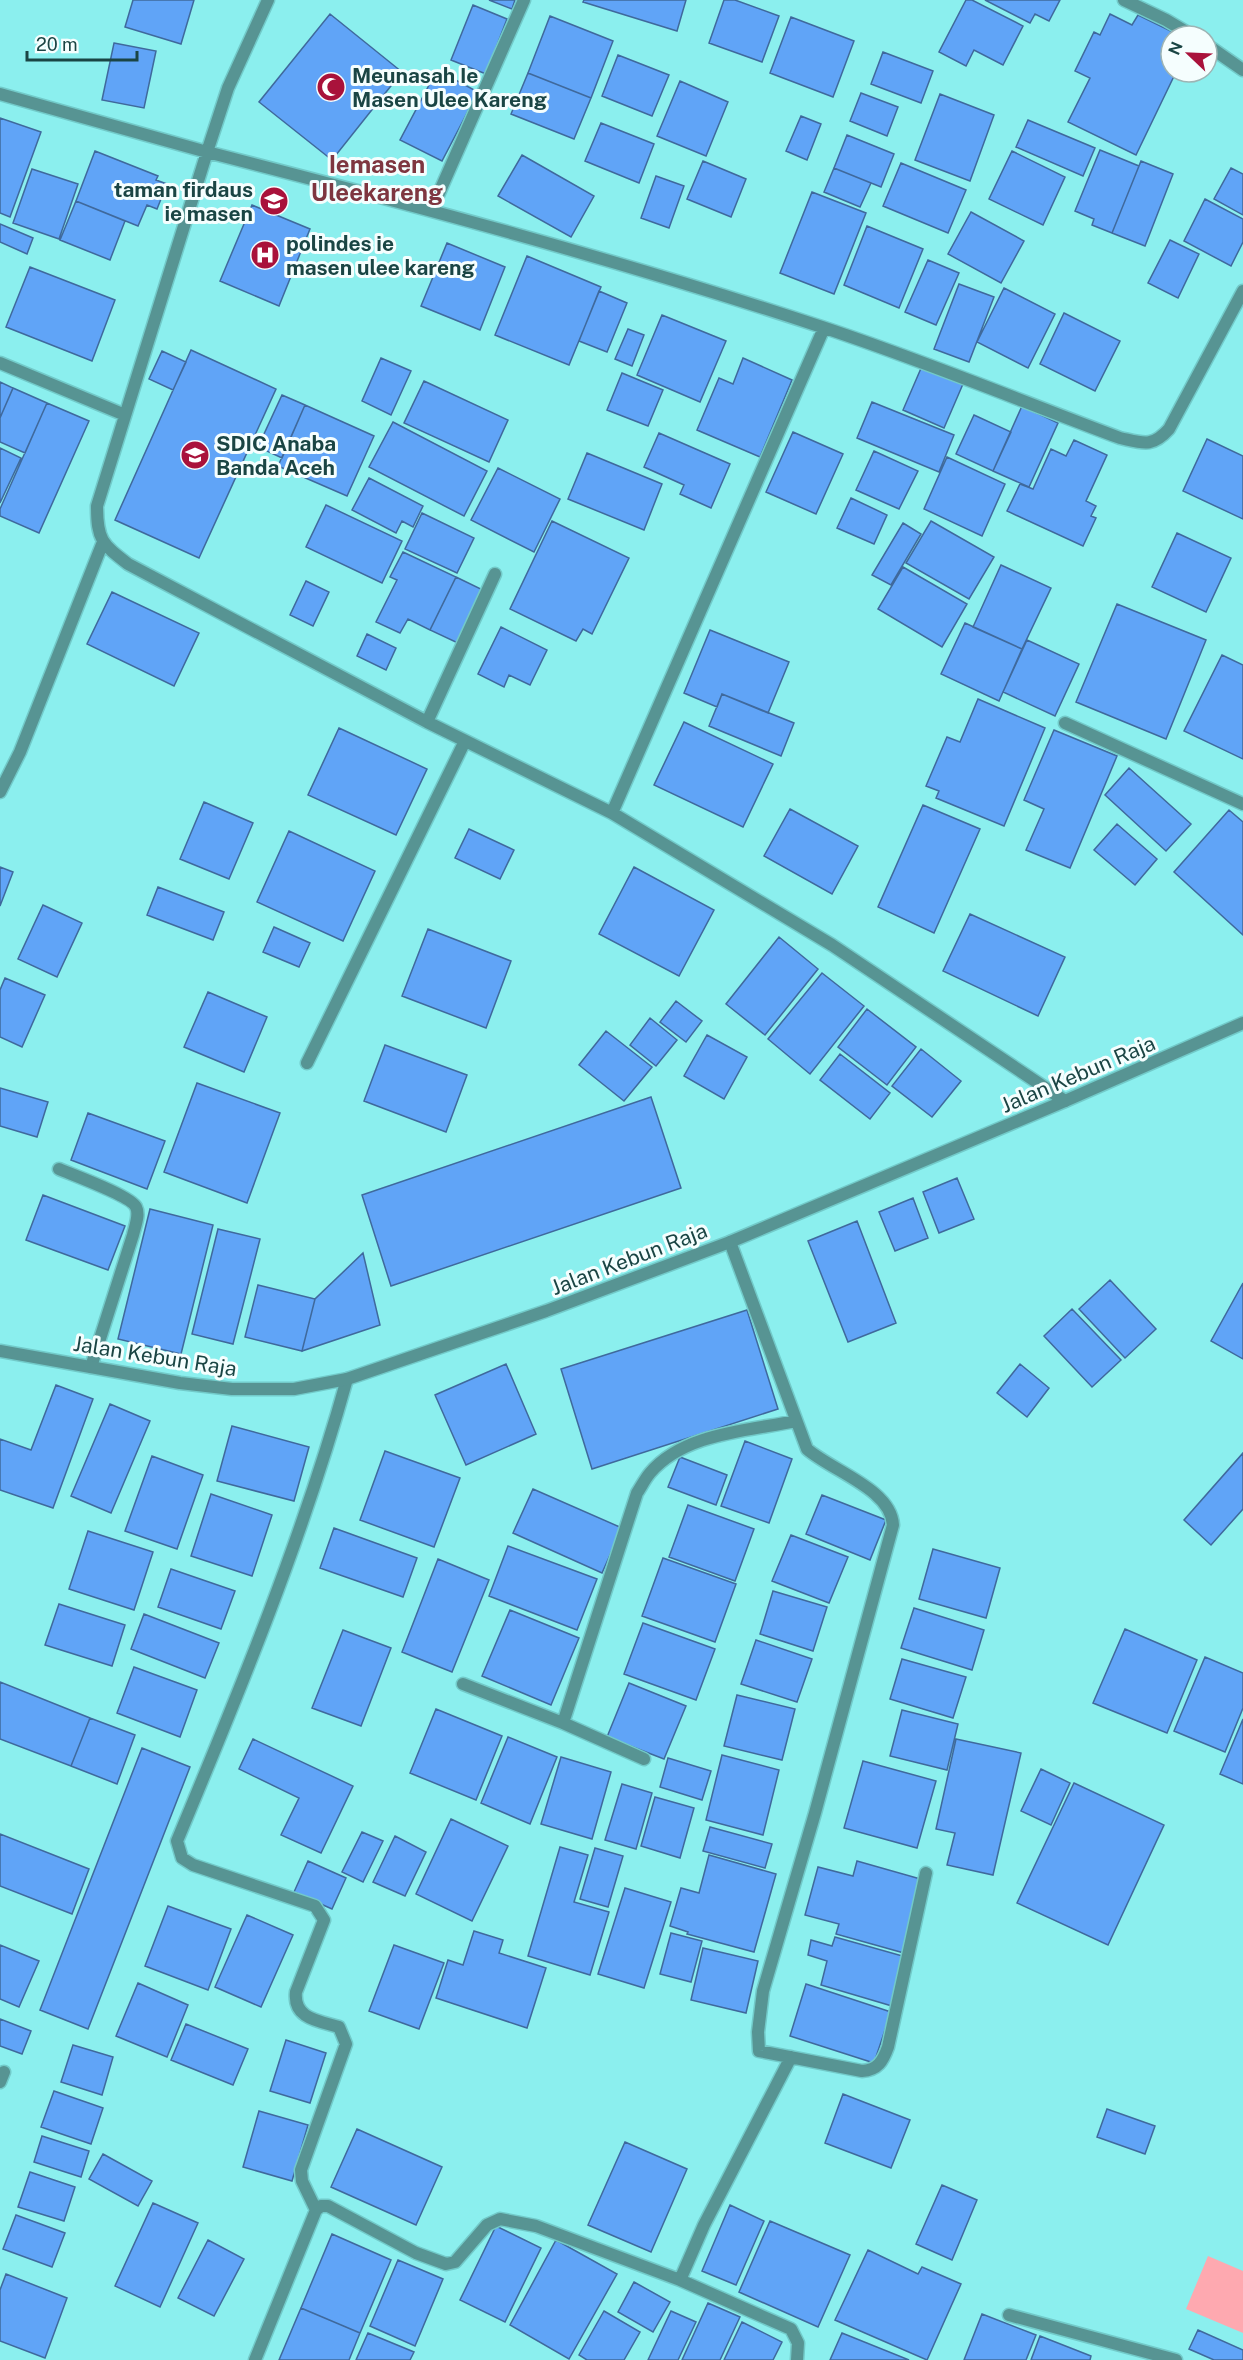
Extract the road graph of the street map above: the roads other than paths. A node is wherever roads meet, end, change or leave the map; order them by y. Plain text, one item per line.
1 (268, 0) edge
2 (524, 0) edge
3 (1124, 0) edge
4 (1173, 24) edge
5 (1219, 53) edge
6 (1243, 70) edge
7 (0, 94) edge
8 (207, 152) junction
9 (432, 209) junction
10 (1243, 291) edge
11 (824, 328) junction
12 (0, 363) edge
13 (125, 415) junction
14 (103, 542) junction
15 (495, 574) dead end
16 (427, 722) junction
17 (1065, 723) dead end
18 (465, 741) junction
19 (0, 792) edge
20 (1243, 804) edge
21 (612, 813) junction
22 (1243, 1023) edge
23 (307, 1063) dead end
24 (1065, 1101) junction
25 (59, 1169) dead end
26 (730, 1242) junction
27 (0, 1351) edge
28 (92, 1367) junction
29 (347, 1379) junction
30 (796, 1421) junction
31 (463, 1684) dead end
32 (563, 1724) junction
33 (644, 1759) dead end
34 (926, 1873) dead end
35 (791, 2057) junction
36 (315, 2210) junction
37 (680, 2280) junction
38 (1009, 2315) dead end
39 (255, 2360) edge
40 (797, 2360) edge
41 (1176, 2360) edge

1 - 8 street
2 - 9 street
3 - 4 street
5 - 6 street
7 - 8 street
8 - 9 street
8 - 13 street
9 - 11 street
10 - 11 street
11 - 21 street
12 - 13 street
13 - 14 street
14 - 16 street
14 - 19 street
15 - 16 street
16 - 18 street
17 - 20 street
18 - 21 street
18 - 23 street
21 - 24 street
22 - 24 street, Jalan Kebun Raja
24 - 26 street, Jalan Kebun Raja
25 - 28 street
26 - 29 street, Jalan Kebun Raja
26 - 30 street
27 - 28 street, Jalan Kebun Raja
28 - 29 street, Jalan Kebun Raja
29 - 36 street
30 - 32 street
30 - 35 street
31 - 32 street
32 - 33 street
34 - 35 street
35 - 37 street
36 - 37 street
36 - 39 street
37 - 40 street
38 - 41 street

